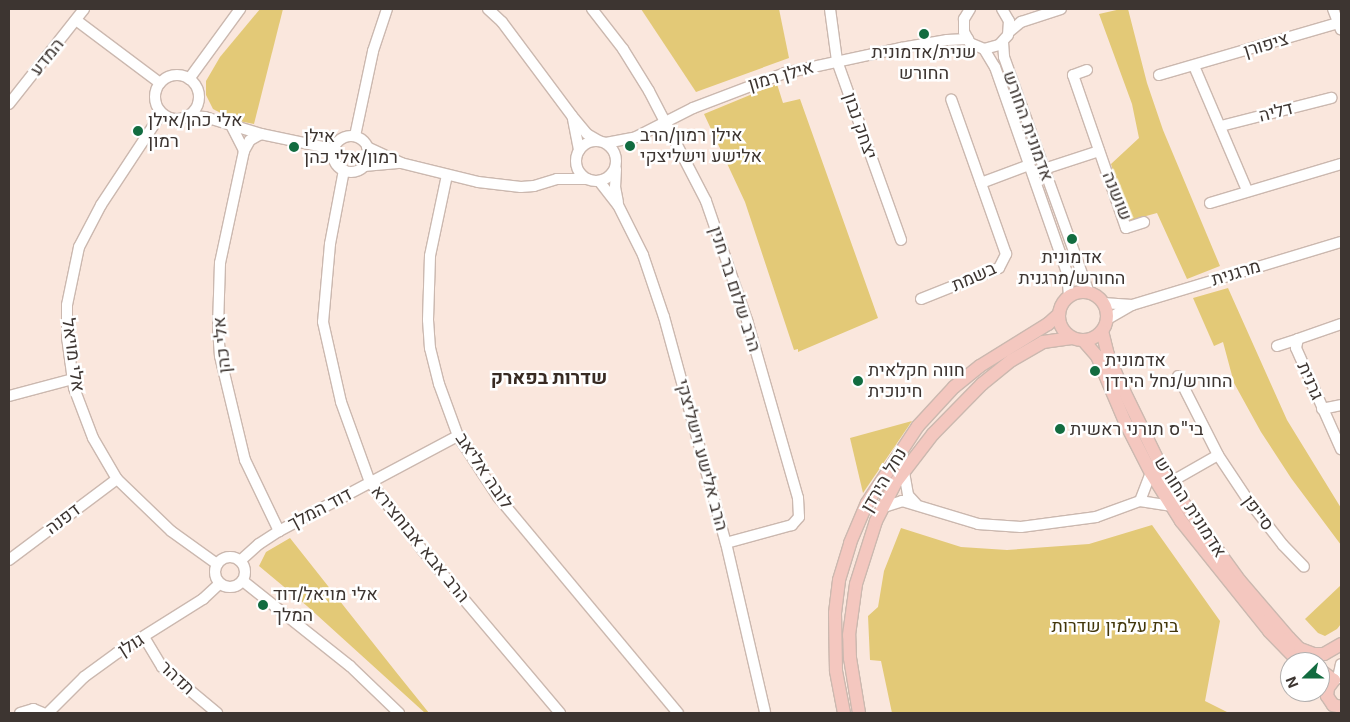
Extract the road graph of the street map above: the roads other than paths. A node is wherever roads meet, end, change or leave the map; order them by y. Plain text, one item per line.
1 (84, 9) edge
2 (240, 9) edge
3 (387, 9) edge
4 (488, 9) edge
5 (592, 9) edge
6 (830, 9) edge
7 (970, 9) edge
8 (1003, 9) edge
9 (1061, 9) edge
10 (1333, 9) edge
11 (1031, 18) junction
12 (76, 20) junction
13 (963, 24) junction
14 (1339, 27) edge
15 (1009, 32) junction
16 (968, 40) junction
17 (935, 42) junction
18 (1003, 42) junction
19 (984, 49) junction
20 (837, 61) junction
21 (1194, 66) junction
22 (1087, 70) dead end
23 (1159, 76) dead end
24 (189, 79) junction
25 (160, 82) junction
26 (199, 98) junction
27 (1331, 98) dead end
28 (951, 99) dead end
29 (9, 104) edge
30 (161, 114) junction
31 (188, 116) junction
32 (572, 116) junction
33 (219, 121) junction
34 (665, 121) junction
35 (231, 125) junction
36 (1221, 126) junction
37 (261, 134) junction
38 (355, 136) junction
39 (636, 137) junction
40 (603, 142) junction
41 (367, 147) junction
42 (333, 149) junction
43 (244, 151) junction
44 (1099, 151) junction
45 (578, 154) junction
46 (616, 163) junction
47 (402, 164) junction
48 (1341, 164) edge
49 (1029, 165) junction
50 (364, 166) junction
51 (344, 170) junction
52 (1044, 170) junction
53 (446, 175) junction
54 (557, 179) junction
55 (587, 180) junction
56 (599, 182) junction
57 (981, 183) junction
58 (1247, 190) junction
59 (1210, 202) dead end
60 (618, 205) junction
61 (1144, 222) dead end
62 (901, 240) dead end
63 (1341, 242) edge
64 (1089, 293) junction
65 (1069, 297) junction
66 (921, 299) dead end
67 (1103, 303) junction
68 (1132, 305) junction
69 (1059, 314) junction
70 (1341, 324) edge
71 (1104, 326) junction
72 (1078, 339) junction
73 (1298, 340) junction
74 (1277, 346) dead end
75 (1178, 376) dead end
76 (73, 379) junction
77 (9, 396) edge
78 (1341, 405) edge
79 (1322, 409) junction
80 (458, 436) junction
81 (1341, 449) edge
82 (1218, 455) junction
83 (904, 472) junction
84 (1151, 473) junction
85 (117, 479) junction
86 (370, 482) junction
87 (1169, 483) junction
88 (1140, 502) junction
89 (917, 505) junction
90 (1171, 506) junction
91 (884, 507) junction
92 (279, 531) junction
93 (726, 543) junction
94 (9, 560) edge
95 (240, 561) junction
96 (217, 564) junction
97 (1304, 567) dead end
98 (243, 581) junction
99 (220, 583) junction
100 (144, 636) junction
101 (1341, 644) edge
102 (1297, 647) junction
103 (1289, 652) edge
104 (1302, 652) edge
105 (1341, 664) edge
106 (1332, 681) edge
107 (1339, 709) edge
108 (20, 713) edge
109 (43, 713) edge
110 (48, 713) edge
111 (217, 713) edge
112 (399, 713) edge
113 (560, 713) edge
114 (678, 713) edge
115 (766, 713) edge
116 (844, 713) edge
117 (859, 713) edge

1 - 12 street, המדע
2 - 24 street
3 - 38 street
4 - 32 street
5 - 34 street, הרב שלום בר חנין
6 - 20 street, יצחק נבון
7 - 13 street
8 - 11 street
8 - 15 street
9 - 11 street
10 - 14 street
11 - 15 street
12 - 25 street
12 - 29 street, המדע
13 - 16 street
13 - 17 street, אילן רמון
14 - 21 street, ציפורן
15 - 18 street
16 - 17 street, אילן רמון
16 - 19 street
17 - 20 street, אילן רמון
18 - 19 street
18 - 52 street, אדמונית החורש
19 - 49 street, אדמונית החורש
20 - 34 street, אילן רמון
20 - 62 street, יצחק נבון
21 - 23 street, ציפורן
21 - 36 street
22 - 44 street, שושנה
24 - 25 street
24 - 26 street
25 - 30 street
26 - 31 street
26 - 33 street
27 - 36 street, דליה
28 - 57 street, בשמת
30 - 31 street
30 - 76 street, אלי מויאל
31 - 33 street
32 - 40 street
32 - 45 street
33 - 35 street
34 - 39 street, אילן רמון
34 - 93 street, הרב שלום בר חנין
35 - 37 street
35 - 43 street
36 - 58 street
37 - 42 street
37 - 43 street
38 - 41 street
38 - 42 street
39 - 40 street, אילן רמון
39 - 46 street, אילן רמון
40 - 45 street
40 - 46 street
41 - 47 street
41 - 50 street
42 - 51 street
43 - 92 street, אלי כהן
44 - 52 street, שושנה
44 - 61 street, שושנה
45 - 54 street
45 - 55 street
46 - 56 street
46 - 60 street, הרב אלישע וישליצקי
47 - 50 street
47 - 53 street
48 - 58 street
49 - 57 street
49 - 65 street, אדמונית החורש
50 - 51 street
51 - 86 street, הרב אבא אבוחצירא
52 - 64 street, אדמונית החורש
53 - 54 street
53 - 80 street, לובה אליאב
54 - 55 street
55 - 56 street
56 - 60 street, הרב אלישע וישליצקי
57 - 66 street, בשמת
58 - 59 street
60 - 93 street, הרב אלישע וישליצקי
63 - 68 street, מרגנית
64 - 65 main road
64 - 67 main road
65 - 69 main road
67 - 68 street, מרגנית
67 - 71 main road
68 - 71 street, מרגנית
69 - 72 main road
69 - 116 main road, נחל הירדן
70 - 73 street, גרנית
71 - 72 main road
71 - 87 main road, אדמונית החורש
72 - 83 main road, נחל הירדן
72 - 84 main road, אדמונית החורש
73 - 74 street, גרנית
73 - 79 street, גרנית
75 - 82 street, סייפן
76 - 77 street
76 - 85 street, אלי מויאל
78 - 79 street
79 - 81 street, גרנית
80 - 86 street, דוד המלך
80 - 114 street, לובה אליאב
82 - 87 street
82 - 97 street, סייפן
83 - 89 street
83 - 91 main road, נחל הירדן
84 - 88 street
84 - 90 main road, אדמונית החורש
85 - 94 street, דפנה
85 - 96 street, אלי מויאל
86 - 92 street, דוד המלך
86 - 113 street, הרב אבא אבוחצירא
87 - 102 main road, אדמונית החורש
88 - 89 street
88 - 90 street
89 - 91 street
90 - 103 main road, אדמונית החורש
91 - 117 main road, נחל הירדן
92 - 95 street, דוד המלך
93 - 115 street, הרב אלישע וישליצקי
95 - 96 street
95 - 98 street
96 - 99 street
98 - 99 street
98 - 112 street
99 - 100 street, גולן
100 - 110 street, גולן
100 - 111 street, תדהר
101 - 102 main road
102 - 104 main road, אדמונית החורש
105 - 106 street
106 - 107 main road
108 - 109 street

